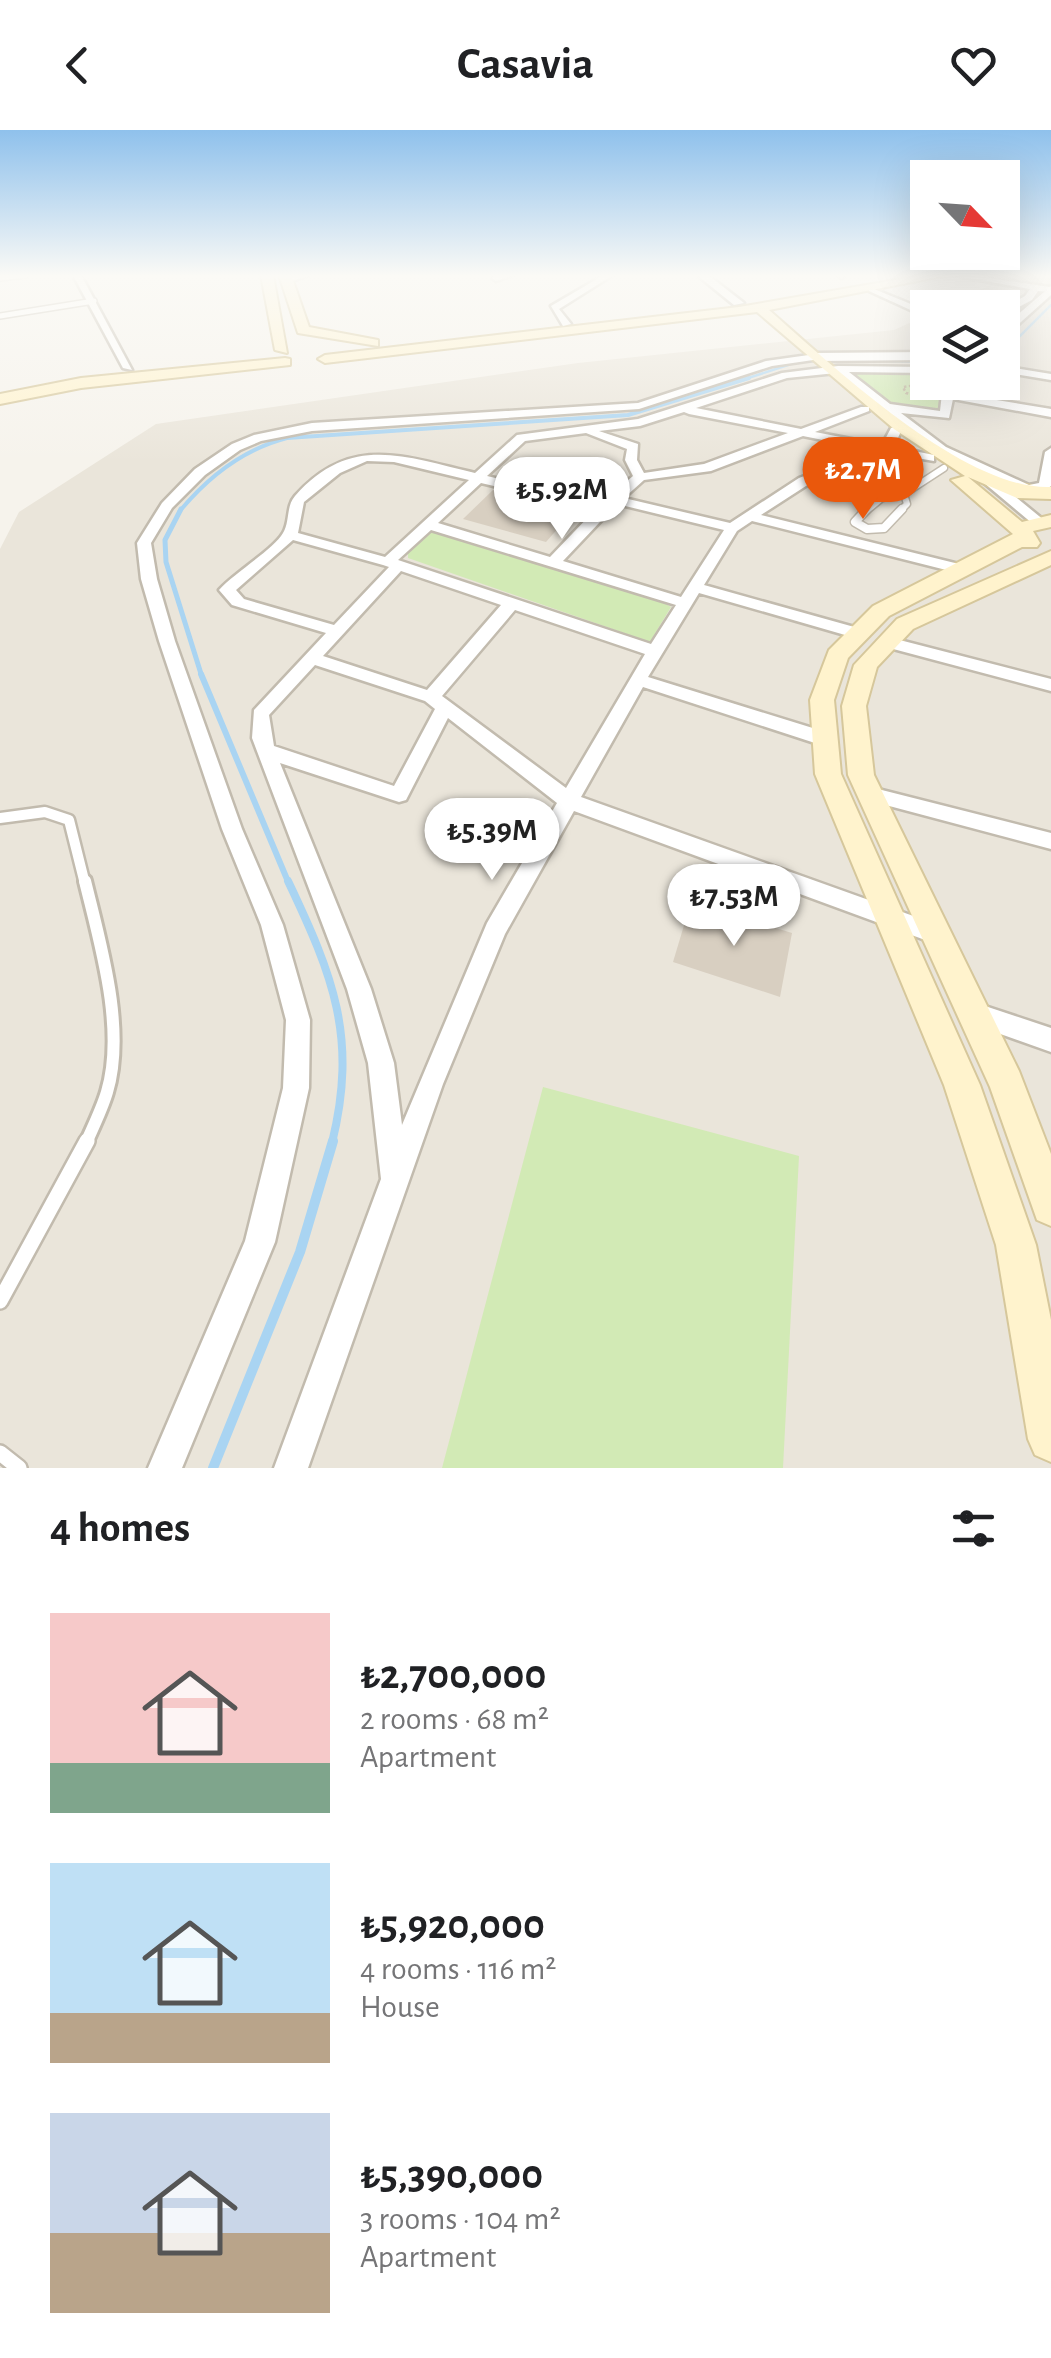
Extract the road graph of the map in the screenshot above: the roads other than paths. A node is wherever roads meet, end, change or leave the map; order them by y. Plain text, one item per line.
1 (112, 337) edge
2 (273, 337) edge
3 (282, 337) edge
4 (304, 337) edge
5 (333, 337) edge
6 (434, 337) edge
7 (462, 337) edge
8 (782, 337) edge
9 (792, 337) edge
10 (380, 343) junction
11 (303, 355) junction
12 (233, 357) junction
13 (910, 357) edge
14 (820, 364) junction
15 (128, 368) junction
16 (1020, 372) edge
17 (910, 373) edge
18 (1051, 377) edge
19 (0, 391) edge
20 (0, 399) edge
21 (947, 400) edge
22 (989, 400) edge
23 (886, 407) junction
24 (687, 409) junction
25 (865, 409) junction
26 (1046, 415) edge
27 (587, 431) junction
28 (802, 432) junction
29 (890, 440) junction
30 (1051, 452) edge
31 (937, 463) junction
32 (476, 476) junction
33 (640, 477) junction
34 (985, 489) junction
35 (1051, 493) edge
36 (904, 494) junction
37 (609, 504) junction
38 (741, 522) junction
39 (426, 524) junction
40 (1042, 531) edge
41 (290, 535) junction
42 (552, 563) junction
43 (394, 564) junction
44 (972, 567) junction
45 (690, 595) junction
46 (511, 604) junction
47 (336, 631) junction
48 (873, 638) junction
49 (655, 652) junction
50 (310, 658) junction
51 (638, 680) junction
52 (1051, 684) edge
53 (438, 702) junction
54 (825, 740) junction
55 (267, 751) junction
56 (870, 794) junction
57 (569, 801) junction
58 (0, 818) edge
59 (1051, 841) edge
60 (889, 916) junction
61 (936, 934) junction
62 (973, 1013) junction
63 (1051, 1040) edge
64 (395, 1182) junction
65 (1051, 1206) edge
66 (0, 1301) edge
67 (1051, 1439) edge
68 (0, 1453) edge
69 (19, 1468) edge
70 (165, 1468) edge
71 (291, 1468) edge

1 - 15 street
2 - 12 main road
3 - 11 main road
4 - 11 main road
5 - 10 main road
6 - 10 main road
7 - 11 main road
8 - 14 main road
9 - 14 main road
10 - 11 main road
11 - 12 main road
11 - 20 main road
12 - 15 main road
13 - 14 street
14 - 17 street
14 - 23 street
14 - 24 street
14 - 25 main road
14 - 34 main road
14 - 70 street
15 - 19 main road
16 - 18 street
21 - 23 street
22 - 26 street
23 - 30 street
24 - 27 street
24 - 28 street
25 - 28 street
25 - 29 main road
27 - 32 street
27 - 33 street
28 - 29 street
28 - 33 street
29 - 31 main road
29 - 38 street
31 - 34 main road
31 - 36 lane
32 - 37 street
32 - 39 street
32 - 41 street
33 - 37 street
34 - 35 main road
34 - 40 main road
34 - 44 main road
36 - 36 lane
37 - 38 street
37 - 42 street
38 - 44 street
38 - 45 street
39 - 42 street
39 - 43 street
40 - 44 main road
40 - 48 main road
41 - 43 street
41 - 47 street
42 - 45 street
43 - 46 street
43 - 47 street
44 - 48 main road
45 - 48 street
45 - 49 street
46 - 49 street
46 - 53 street
47 - 50 street
48 - 52 street
48 - 54 main road
48 - 56 main road
49 - 51 street
50 - 53 street
50 - 55 street
51 - 54 street
51 - 57 street
53 - 55 street
53 - 57 street
54 - 60 main road
55 - 64 street
56 - 59 street
56 - 61 main road
57 - 60 street
57 - 64 street
58 - 66 lane
60 - 61 street
60 - 67 main road
61 - 62 main road
62 - 63 street
62 - 65 main road
64 - 71 street
68 - 69 lane

